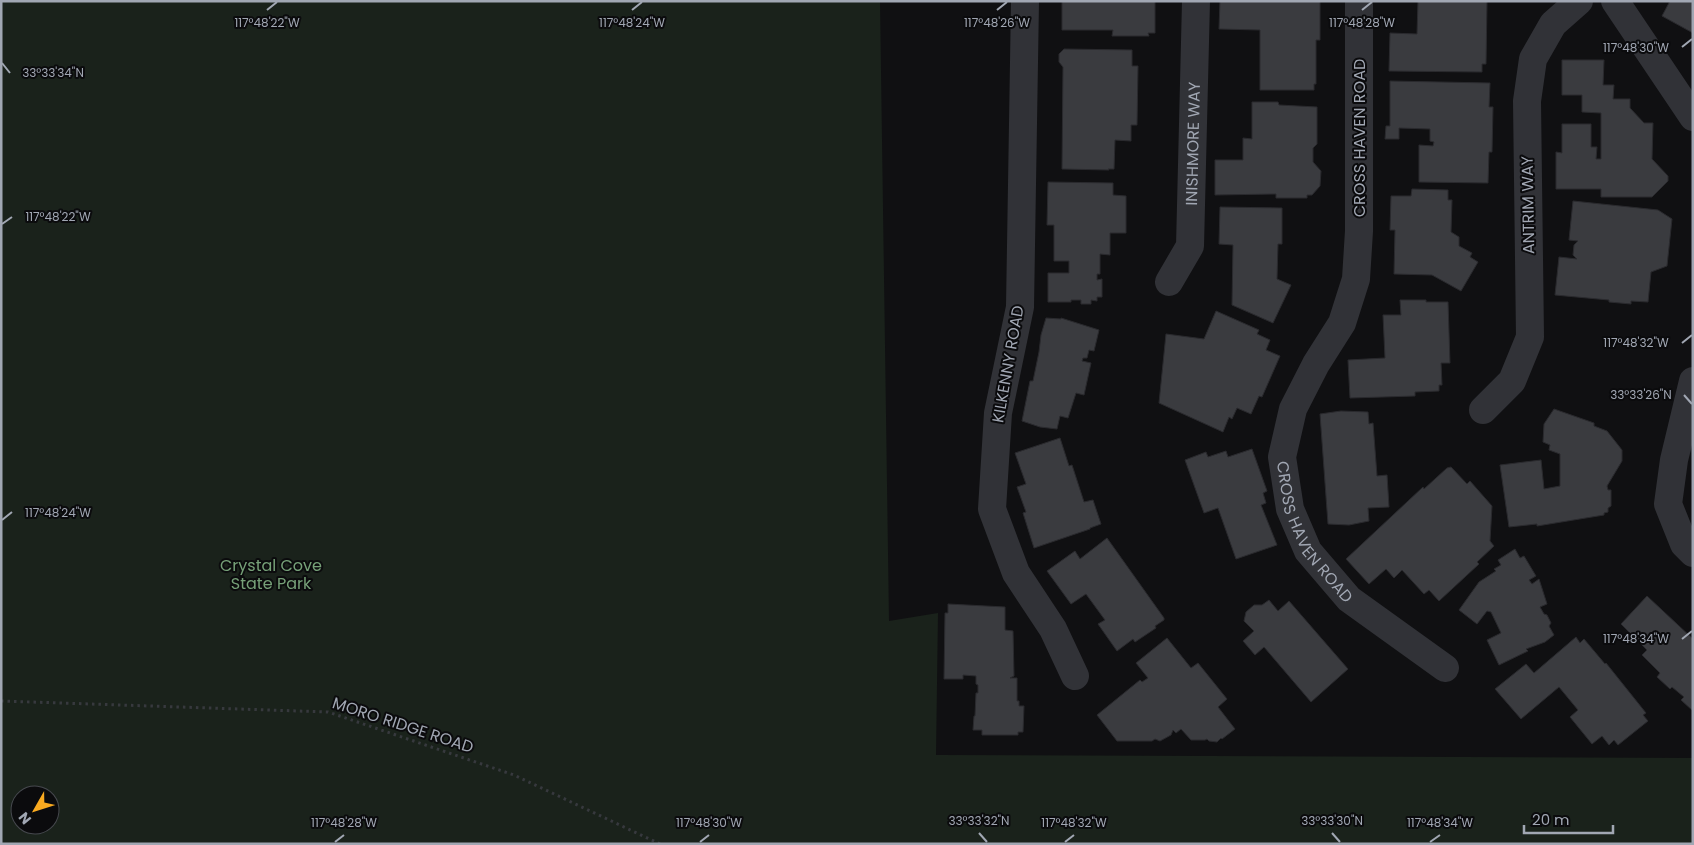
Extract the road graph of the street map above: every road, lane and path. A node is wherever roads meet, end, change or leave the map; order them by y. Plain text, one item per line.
1 (1025, 1) edge
2 (1196, 1) edge
3 (1359, 1) edge
4 (1579, 1) edge
5 (1615, 1) edge
6 (1693, 117) edge
7 (1169, 282) dead end
8 (1693, 381) edge
9 (1483, 410) dead end
10 (1693, 553) edge
11 (1445, 668) dead end
12 (1075, 676) dead end
13 (1, 701) edge
14 (660, 844) edge

1 - 12 street, KILKENNY ROAD
2 - 7 street, INISHMORE WAY
3 - 11 street, CROSS HAVEN ROAD
4 - 9 street, ANTRIM WAY
5 - 6 street
8 - 10 street
13 - 14 path, MORO RIDGE ROAD

